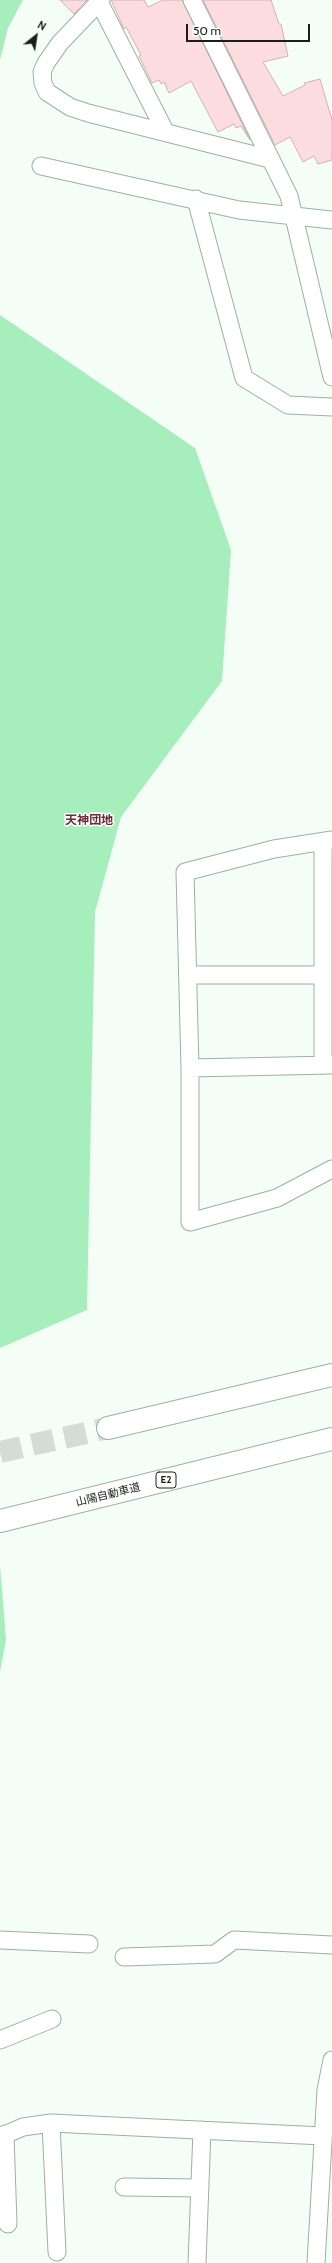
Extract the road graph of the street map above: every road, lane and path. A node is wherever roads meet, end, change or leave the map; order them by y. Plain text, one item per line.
1 (192, 0) edge
2 (100, 1) edge
3 (166, 133) junction
4 (270, 159) junction
5 (41, 166) dead end
6 (196, 199) junction
7 (294, 216) junction
8 (332, 220) edge
9 (326, 324) edge
10 (332, 377) edge
11 (332, 407) edge
12 (328, 841) edge
13 (188, 975) junction
14 (323, 975) junction
15 (327, 1065) edge
16 (190, 1068) junction
17 (332, 1169) edge
18 (332, 1375) edge
19 (108, 1428) tunnel mouth
20 (332, 1439) edge
21 (0, 1521) edge
22 (0, 1940) edge
23 (89, 1944) dead end
24 (332, 1945) edge
25 (124, 1957) dead end
26 (52, 2019) dead end
27 (0, 2040) edge
28 (332, 2060) edge
29 (51, 2123) junction
30 (202, 2130) junction
31 (2, 2135) edge
32 (323, 2136) junction
33 (124, 2187) dead end
34 (200, 2188) junction
35 (8, 2224) dead end
36 (57, 2252) dead end
37 (197, 2263) edge
38 (316, 2263) edge

1 - 4 street
2 - 3 street
2 - 3 street
3 - 4 street
4 - 7 street
5 - 6 street
6 - 7 street
6 - 11 street
7 - 8 street
7 - 9 street
9 - 10 street
12 - 13 street
12 - 14 street
13 - 14 street
13 - 16 street
14 - 15 street
15 - 16 street
16 - 17 street
18 - 19 highway
20 - 21 highway, 山陽自動車道 / E2
22 - 23 street
24 - 25 street
26 - 27 street
28 - 32 street
29 - 30 street
29 - 31 street
29 - 36 street
30 - 32 street
30 - 34 street
31 - 35 street
32 - 38 street
33 - 34 street
34 - 37 street

